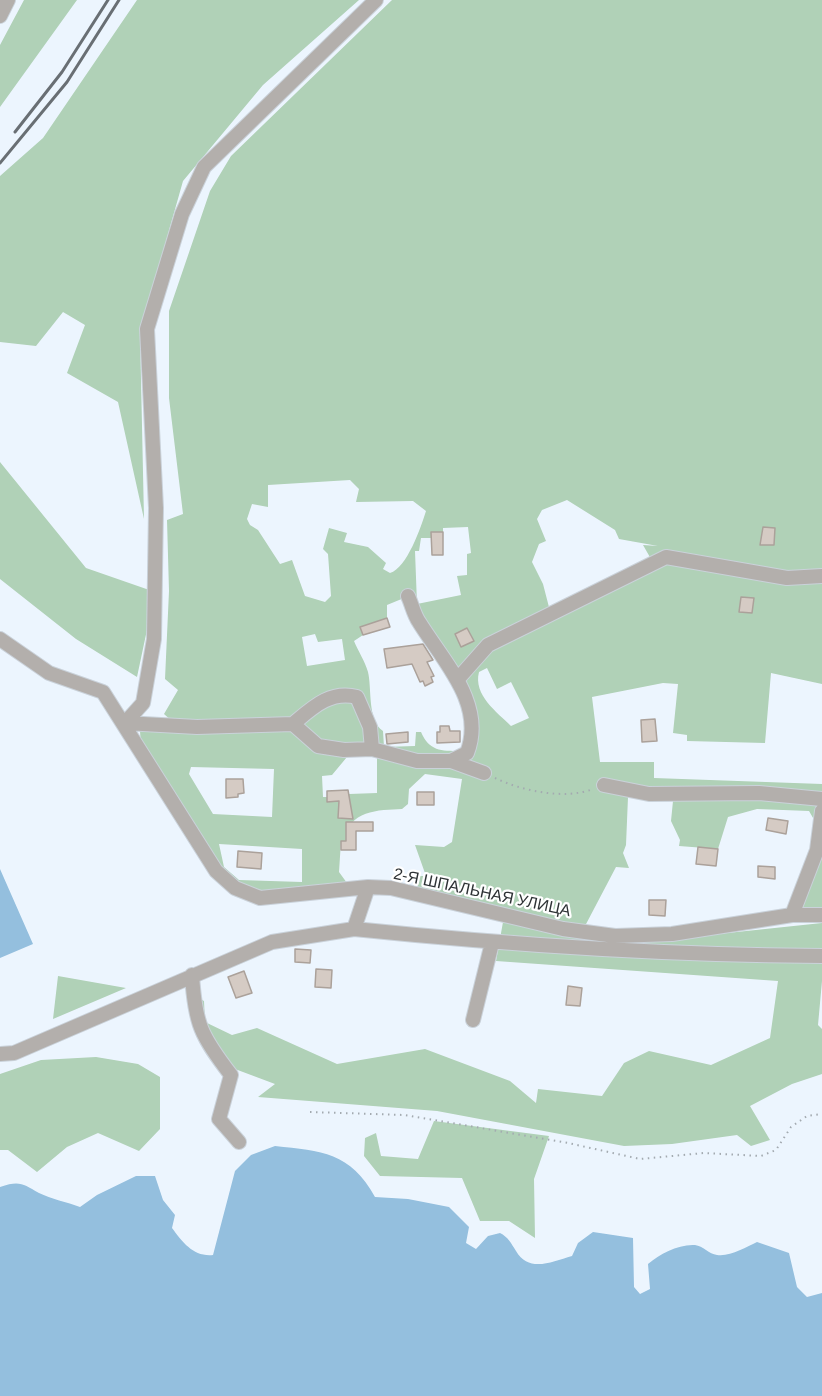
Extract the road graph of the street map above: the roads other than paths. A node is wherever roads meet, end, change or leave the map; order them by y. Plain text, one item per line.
1 (8, 0) edge
2 (376, 0) edge
3 (0, 16) edge
4 (822, 576) edge
5 (408, 596) dead end
6 (0, 639) edge
7 (457, 680) junction
8 (124, 723) junction
9 (293, 724) junction
10 (372, 749) junction
11 (451, 761) junction
12 (484, 773) road end
13 (604, 785) road end
14 (822, 799) edge
15 (822, 810) edge
16 (368, 887) junction
17 (792, 915) junction
18 (822, 915) edge
19 (354, 929) junction
20 (492, 943) junction
21 (822, 956) edge
22 (192, 975) junction
23 (473, 1020) dead end
24 (0, 1054) edge
25 (239, 1142) dead end

1 - 3 street
2 - 8 street
4 - 7 street
5 - 7 street
6 - 8 street, 2-Я ШПАЛЬНАЯ УЛИЦА
7 - 11 street
8 - 9 street
8 - 16 street, 2-Я ШПАЛЬНАЯ УЛИЦА
9 - 10 street
9 - 10 street
10 - 11 street
11 - 12 street
13 - 14 street
15 - 17 street
16 - 17 street, 2-Я ШПАЛЬНАЯ УЛИЦА
16 - 19 street
17 - 18 street, 2-Я ШПАЛЬНАЯ УЛИЦА
19 - 20 street
19 - 22 street
20 - 21 street
20 - 23 street
22 - 24 street
22 - 25 street

